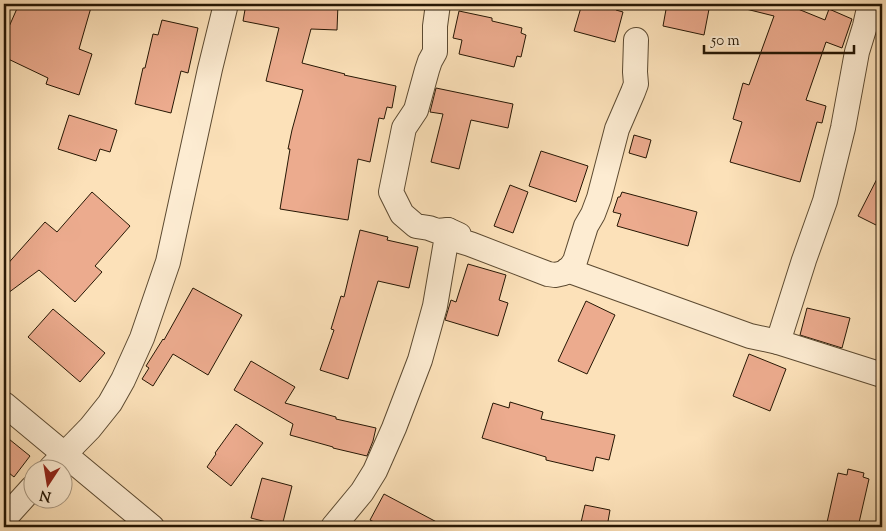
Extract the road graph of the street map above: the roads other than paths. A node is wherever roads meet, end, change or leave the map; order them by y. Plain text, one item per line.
1 (226, 4) edge
2 (438, 4) edge
3 (870, 4) edge
4 (636, 40) dead end
5 (448, 230) junction
6 (567, 270) junction
7 (778, 342) junction
8 (882, 375) edge
9 (4, 404) edge
10 (53, 458) edge
11 (61, 458) edge
12 (72, 472) edge
13 (22, 499) edge
14 (4, 518) edge
15 (152, 527) edge
16 (333, 527) edge

1 - 11 street
2 - 5 street
3 - 7 street
4 - 6 street
5 - 6 street
5 - 16 street
6 - 7 street
7 - 8 street
9 - 10 street
12 - 15 street
13 - 14 street

